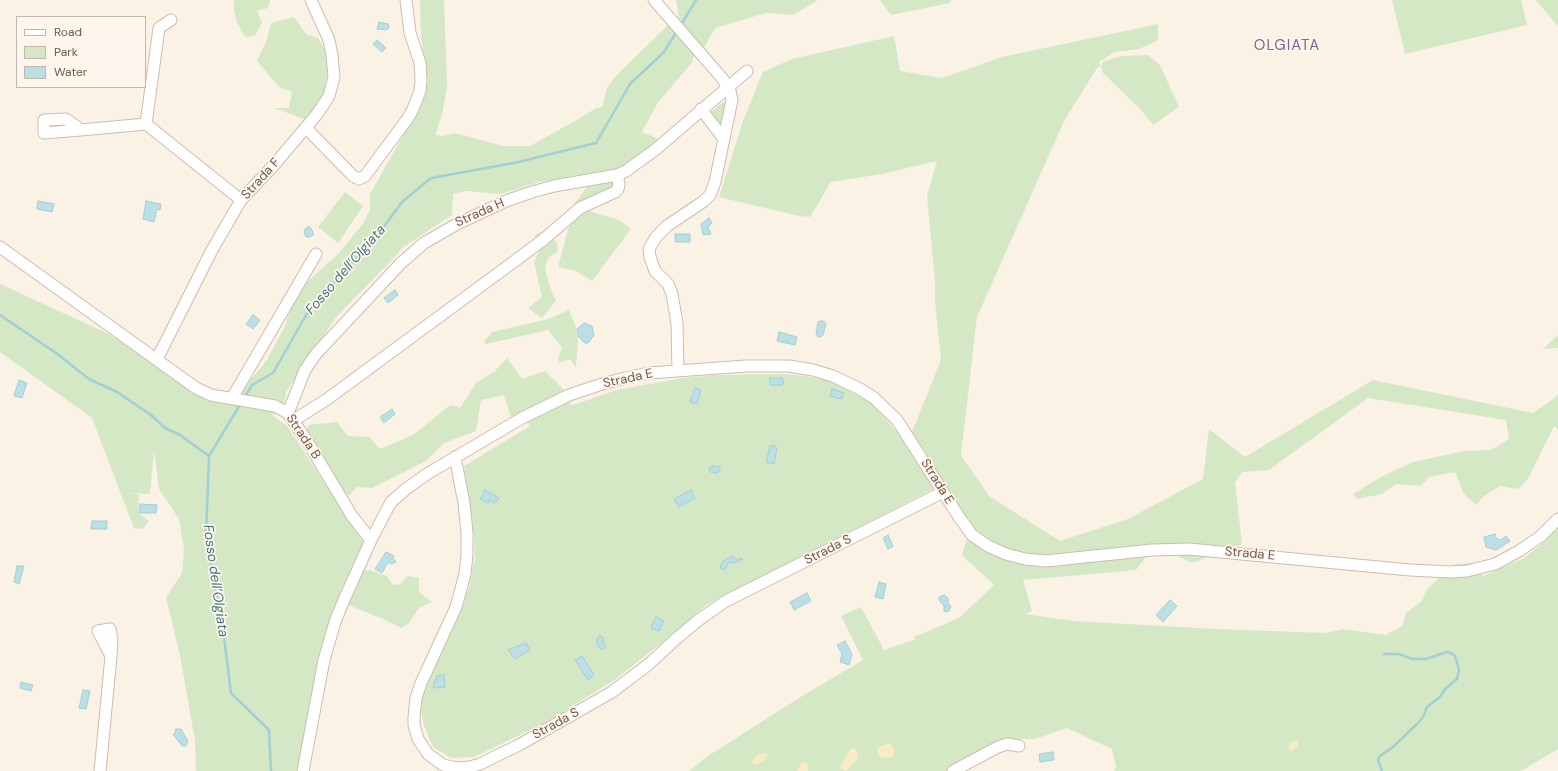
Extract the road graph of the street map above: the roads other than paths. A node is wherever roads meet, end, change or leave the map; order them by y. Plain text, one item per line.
1 (311, 0) edge
2 (406, 0) edge
3 (654, 0) edge
4 (171, 20) dead end
5 (747, 71) dead end
6 (728, 86) junction
7 (701, 109) junction
8 (146, 124) junction
9 (306, 128) junction
10 (81, 130) dead end
11 (724, 139) junction
12 (617, 175) junction
13 (241, 200) junction
14 (0, 247) edge
15 (316, 254) dead end
16 (157, 359) junction
17 (678, 371) junction
18 (239, 399) junction
19 (291, 417) junction
20 (455, 458) junction
21 (943, 492) junction
22 (1558, 519) edge
23 (371, 540) junction
24 (111, 656) dead end
25 (1019, 746) dead end
26 (100, 771) edge
27 (303, 771) edge
28 (953, 771) edge

1 - 9 street, Strada F
2 - 9 street
3 - 6 street
4 - 8 street
5 - 6 street, Strada H
6 - 7 street, Strada H
6 - 11 street
7 - 11 street
7 - 12 street, Strada H
8 - 10 street
8 - 13 street
9 - 13 street, Strada F
11 - 17 street
12 - 19 street
12 - 19 street, Strada H
13 - 16 street, Strada F
14 - 16 street, Strada B
15 - 18 street
16 - 18 street, Strada B
17 - 20 street, Strada E
17 - 21 street, Strada E
18 - 19 street, Strada B
19 - 23 street, Strada B
20 - 21 street, Strada S
20 - 23 street, Strada E
21 - 22 street, Strada E
23 - 27 street
24 - 26 street
25 - 28 street

